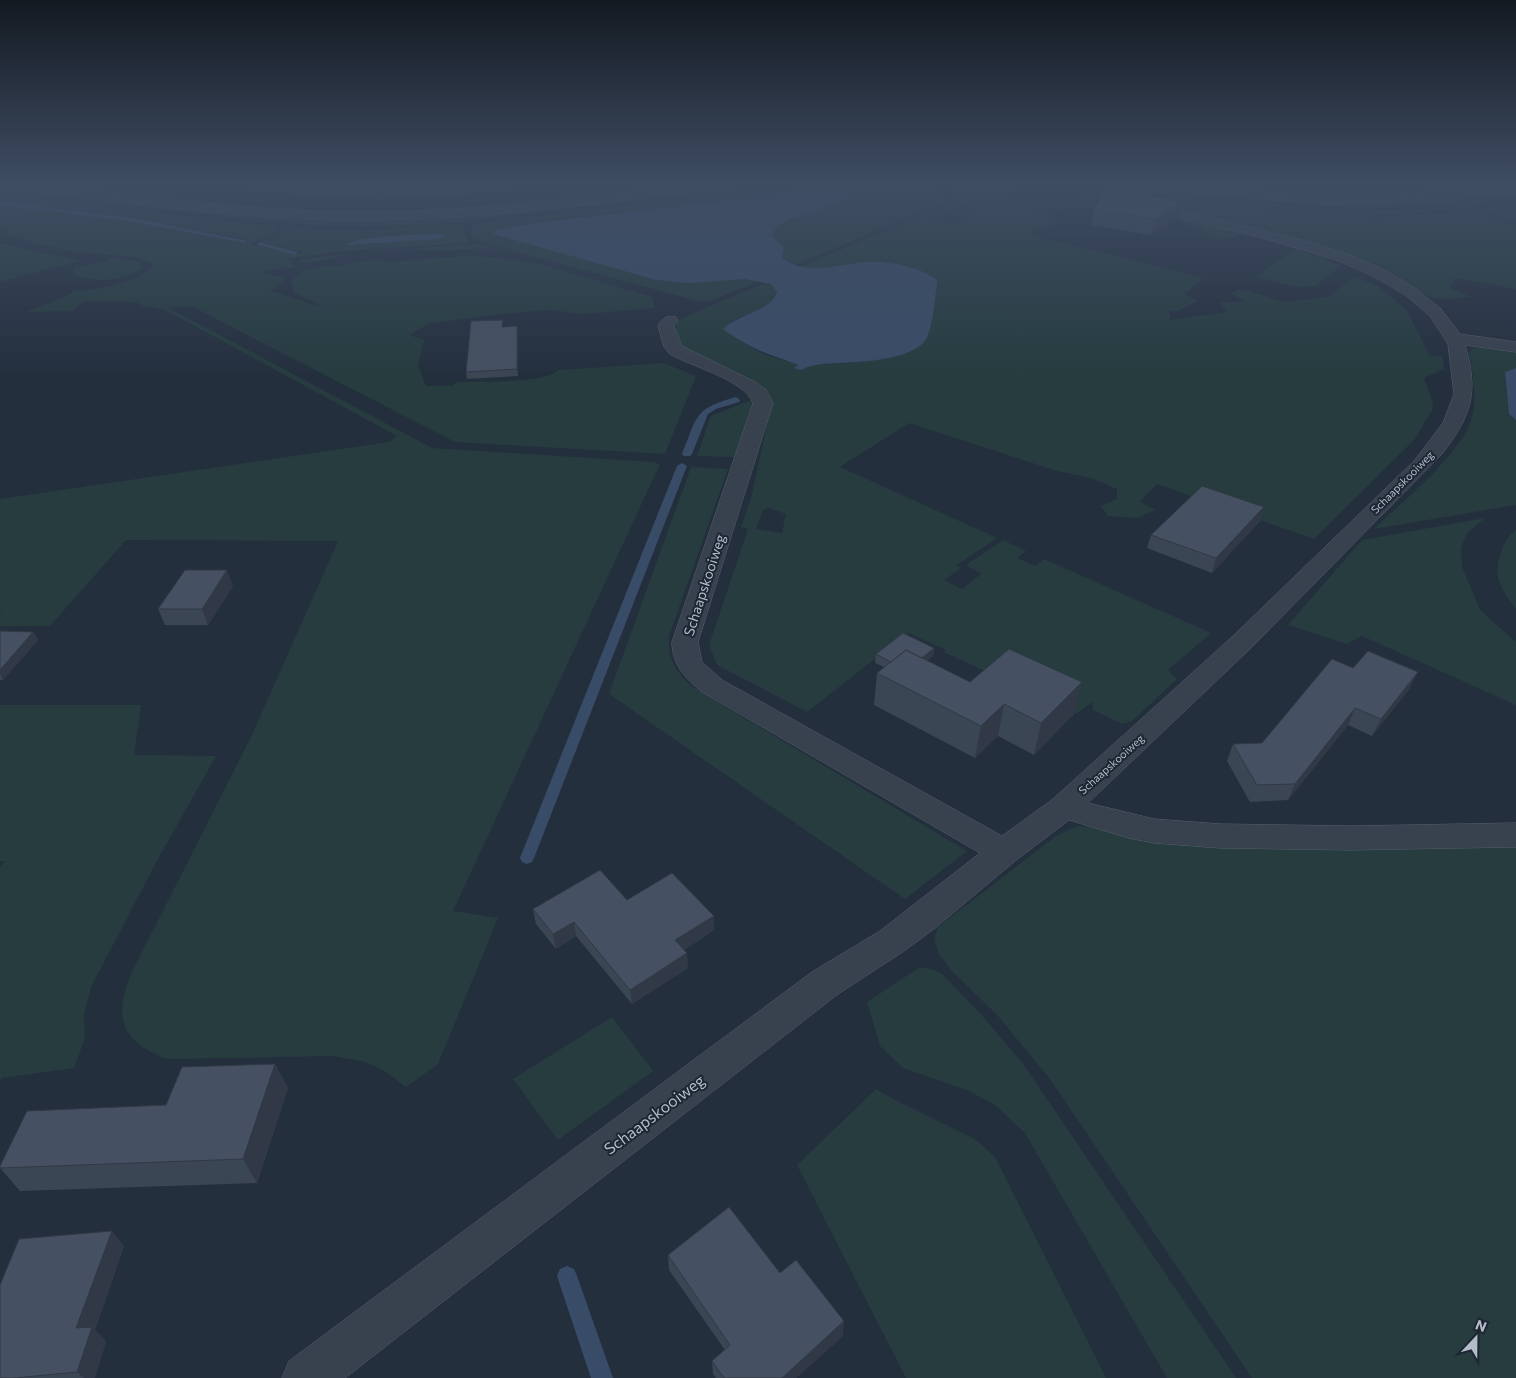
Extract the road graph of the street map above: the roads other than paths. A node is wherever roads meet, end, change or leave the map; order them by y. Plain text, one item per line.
1 (1307, 246) edge
2 (670, 320) dead end
3 (1454, 338) junction
4 (1516, 347) edge
5 (1064, 807) junction
6 (1516, 835) edge
7 (1004, 852) junction
8 (306, 1378) edge

1 - 3 street, Schaapskooiweg
2 - 7 street, Schaapskooiweg
3 - 4 street
3 - 5 street, Schaapskooiweg
5 - 6 street, Schaapskooiweg
5 - 7 street, Schaapskooiweg
7 - 8 street, Schaapskooiweg

